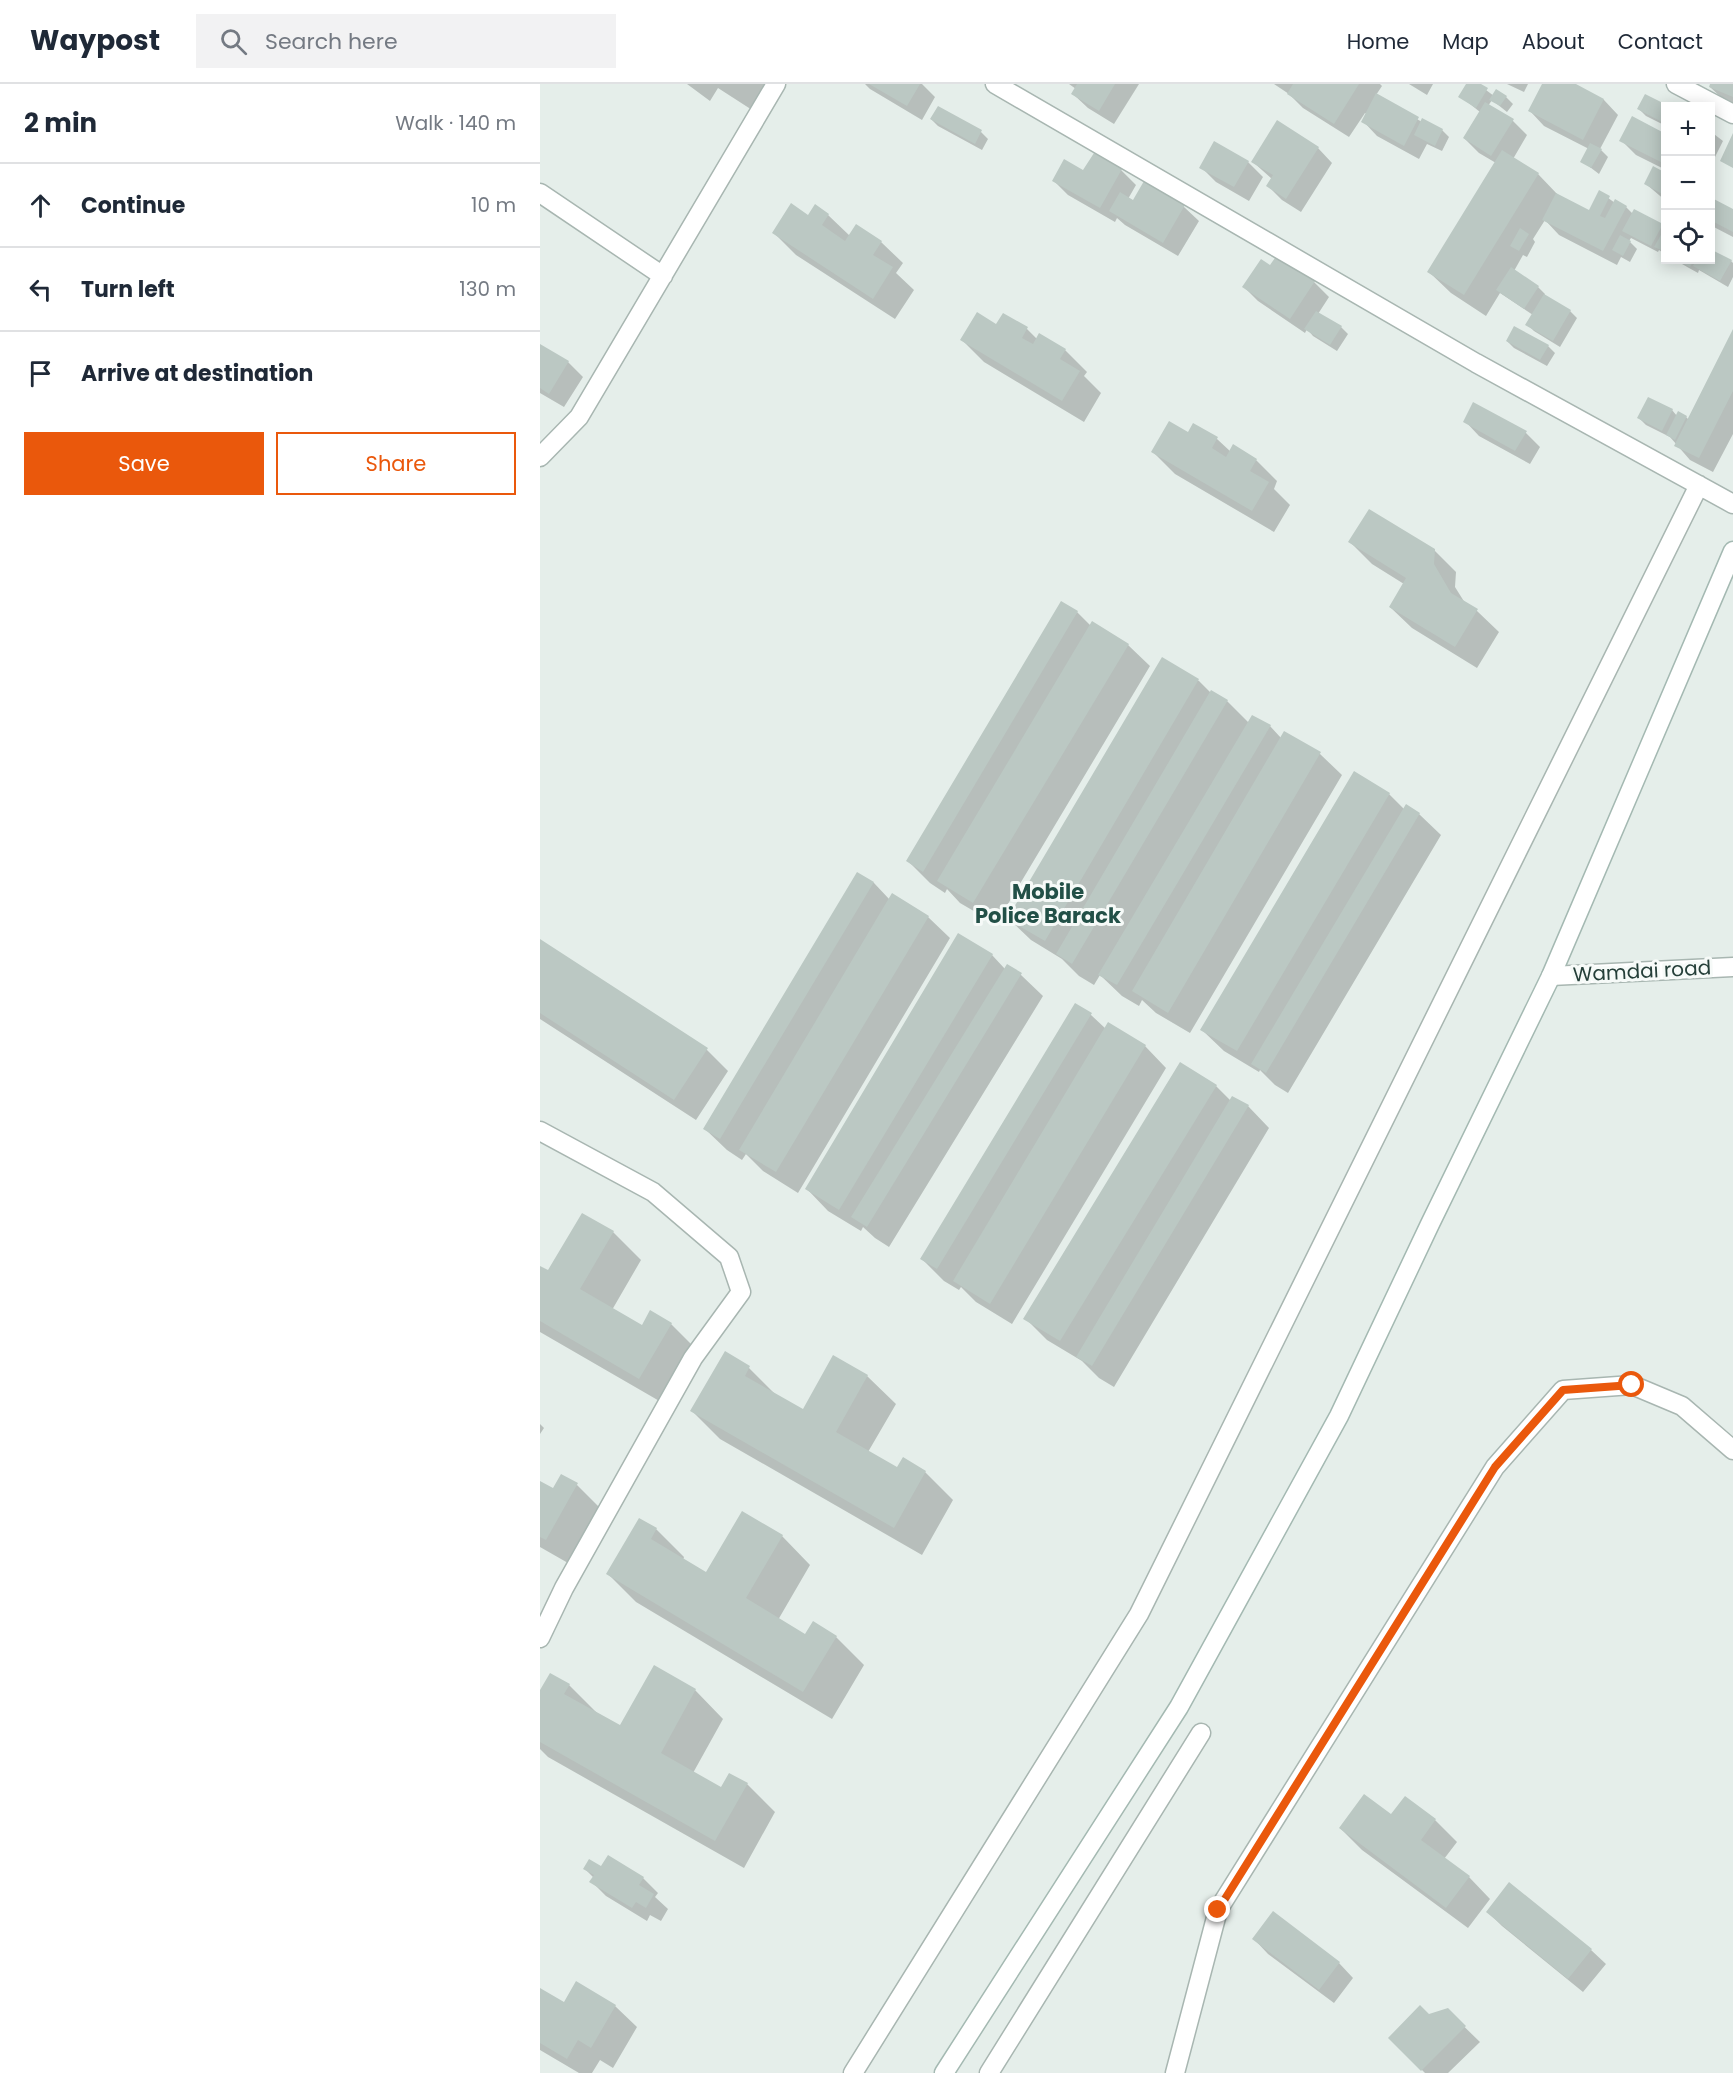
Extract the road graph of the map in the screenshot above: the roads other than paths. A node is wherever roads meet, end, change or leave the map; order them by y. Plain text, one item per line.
1 (776, 84) edge
2 (995, 84) edge
3 (1676, 84) edge
4 (1733, 114) edge
5 (540, 193) edge
6 (663, 276) junction
7 (540, 457) edge
8 (1699, 485) junction
9 (1733, 504) edge
10 (1733, 551) edge
11 (1733, 967) edge
12 (1551, 976) junction
13 (540, 1131) edge
14 (1733, 1450) edge
15 (540, 1638) edge
16 (1201, 1733) dead end
17 (853, 2073) edge
18 (944, 2073) edge
19 (989, 2073) edge
20 (1175, 2073) edge

1 - 6 street
2 - 8 street
3 - 4 street
5 - 6 street
6 - 7 street
8 - 9 street
8 - 17 street
10 - 12 street
11 - 12 street, Wamdai road
12 - 18 street
13 - 15 street
14 - 20 street
16 - 19 street

